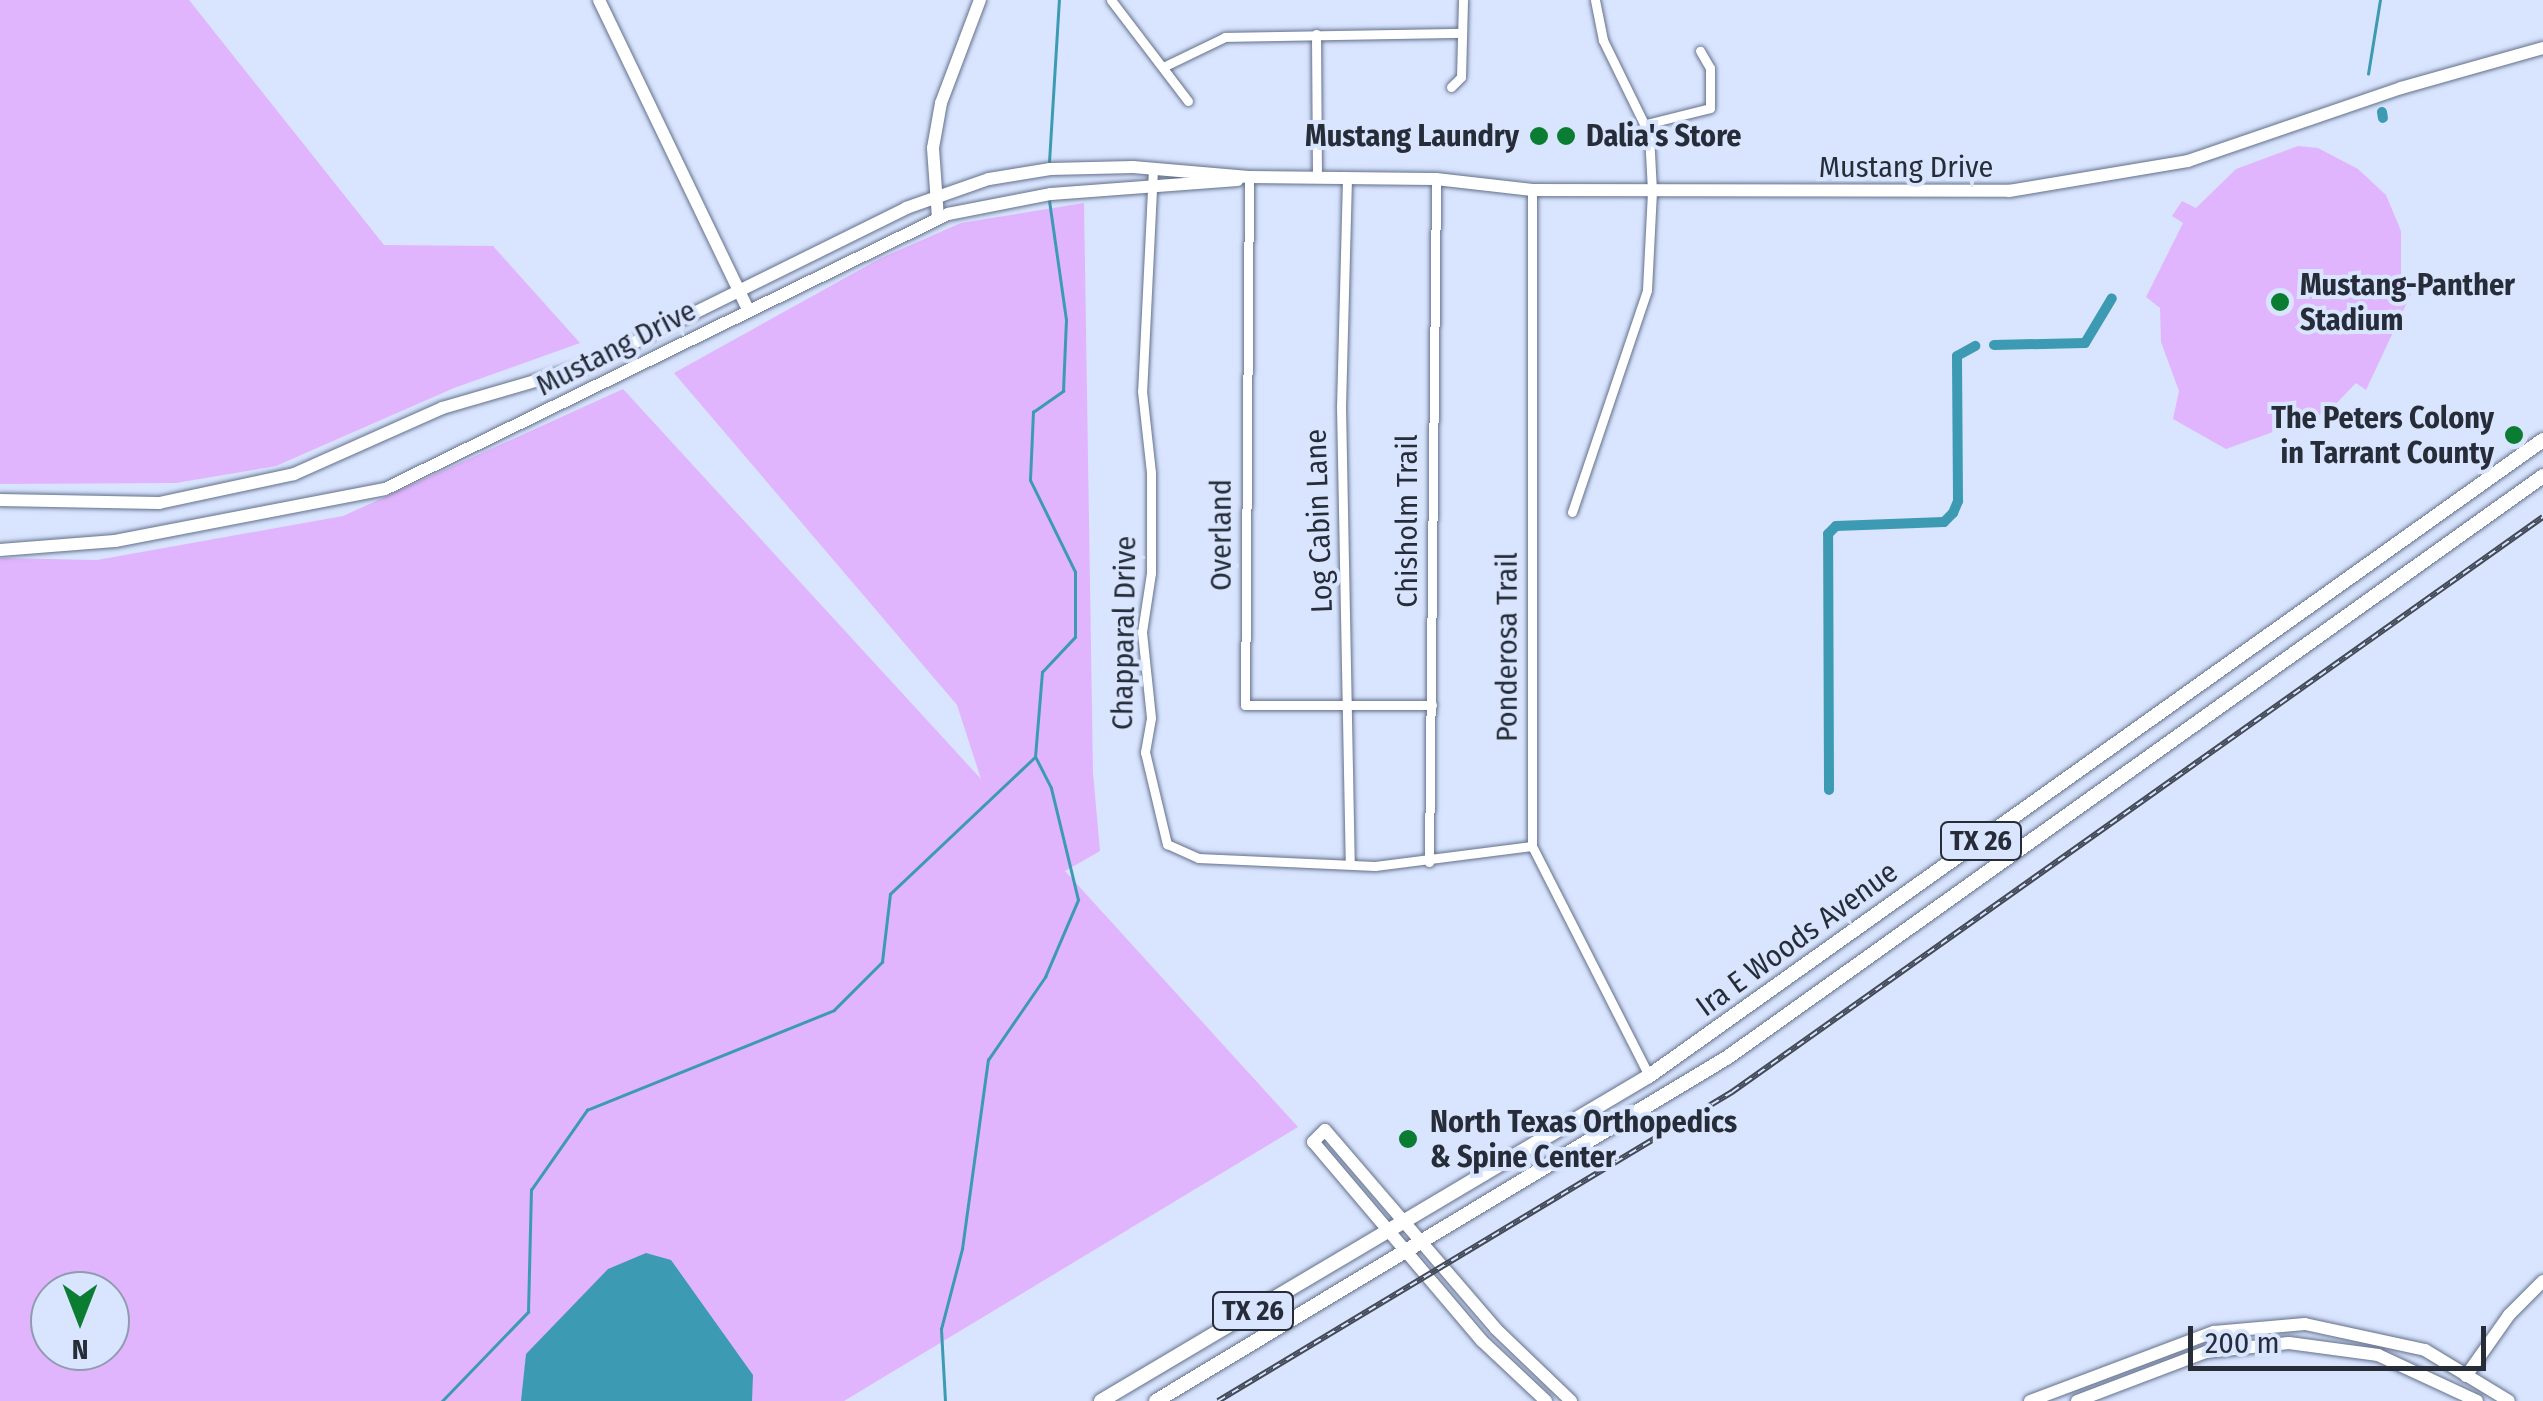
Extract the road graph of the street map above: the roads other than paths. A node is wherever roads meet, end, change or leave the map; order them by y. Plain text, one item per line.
1 (598, 0) edge
2 (980, 0) edge
3 (1111, 0) edge
4 (1463, 0) edge
5 (1595, 0) edge
6 (1462, 33) junction
7 (1316, 34) junction
8 (2543, 48) edge
9 (1700, 51) dead end
10 (1163, 67) junction
11 (1451, 87) dead end
12 (1188, 101) dead end
13 (1646, 124) junction
14 (1153, 169) junction
15 (1249, 177) junction
16 (1316, 178) junction
17 (1347, 178) junction
18 (1436, 179) junction
19 (1154, 186) junction
20 (1532, 190) junction
21 (1652, 191) junction
22 (935, 196) junction
23 (938, 218) junction
24 (741, 290) junction
25 (748, 310) junction
26 (2543, 440) edge
27 (2543, 476) edge
28 (0, 500) edge
29 (1572, 512) dead end
30 (0, 550) edge
31 (1350, 703) junction
32 (1432, 705) junction
33 (1532, 846) junction
34 (1429, 862) junction
35 (1350, 863) junction
36 (1834, 946) junction
37 (1850, 970) junction
38 (1649, 1076) junction
39 (1406, 1221) junction
40 (1388, 1231) junction
41 (1422, 1240) junction
42 (1406, 1252) junction
43 (2543, 1281) edge
44 (2274, 1324) junction
45 (2275, 1344) junction
46 (2469, 1372) junction
47 (2084, 1379) junction
48 (1546, 1383) junction
49 (2458, 1389) junction
50 (2093, 1395) junction
51 (1541, 1397) edge
52 (1101, 1401) edge
53 (1156, 1401) edge
54 (1572, 1401) edge
55 (2030, 1401) edge
56 (2077, 1401) edge
57 (2477, 1401) edge
58 (2509, 1401) edge

1 - 24 main road
2 - 22 main road
3 - 10 street
4 - 6 street
5 - 13 street
6 - 7 street
6 - 11 street
7 - 10 street
7 - 16 street
8 - 21 main road, Mustang Drive
9 - 13 street
10 - 12 street
13 - 21 street
14 - 15 main road, Mustang Drive
14 - 19 street, Chapparal Drive
14 - 22 main road, Mustang Drive
15 - 16 main road, Mustang Drive
15 - 19 main road, Mustang Drive
15 - 31 street, Overland
16 - 17 main road, Mustang Drive
17 - 18 main road, Mustang Drive
17 - 31 street, Log Cabin Lane
18 - 20 main road, Mustang Drive
18 - 32 street, Chisholm Trail
19 - 23 main road, Mustang Drive
19 - 35 street, Chapparal Drive
20 - 21 main road, Mustang Drive
20 - 33 street, Ponderosa Trail
21 - 29 street
22 - 23 main road
22 - 24 main road, Mustang Drive
23 - 25 main road, Mustang Drive
24 - 25 main road
24 - 28 main road, Mustang Drive
25 - 30 main road, Mustang Drive
26 - 36 main road, Ira E Woods Avenue / TX 26
27 - 37 main road, Ira E Woods Avenue / TX 26
31 - 32 street, Overland
31 - 35 street, Log Cabin Lane
32 - 34 street, Chisholm Trail
33 - 34 street, Chapparal Drive
33 - 38 street, Ponderosa Trail
34 - 35 street, Chapparal Drive
36 - 37 main road
36 - 38 main road, Ira E Woods Avenue / TX 26
37 - 41 main road, Ira E Woods Avenue / TX 26
38 - 39 main road, Ira E Woods Avenue / TX 26
39 - 40 main road, Ira E Woods Avenue / TX 26
39 - 40 main road
39 - 41 main road
40 - 42 main road
40 - 52 main road, Ira E Woods Avenue / TX 26
41 - 42 main road, Ira E Woods Avenue / TX 26
41 - 48 main road
42 - 51 main road
42 - 53 main road, Ira E Woods Avenue / TX 26
43 - 46 main road
44 - 45 main road
44 - 46 main road
44 - 47 main road
45 - 49 main road
45 - 50 main road
46 - 49 main road
46 - 58 main road
47 - 50 main road
47 - 55 main road
48 - 51 main road
48 - 54 main road
49 - 57 main road
50 - 56 main road

